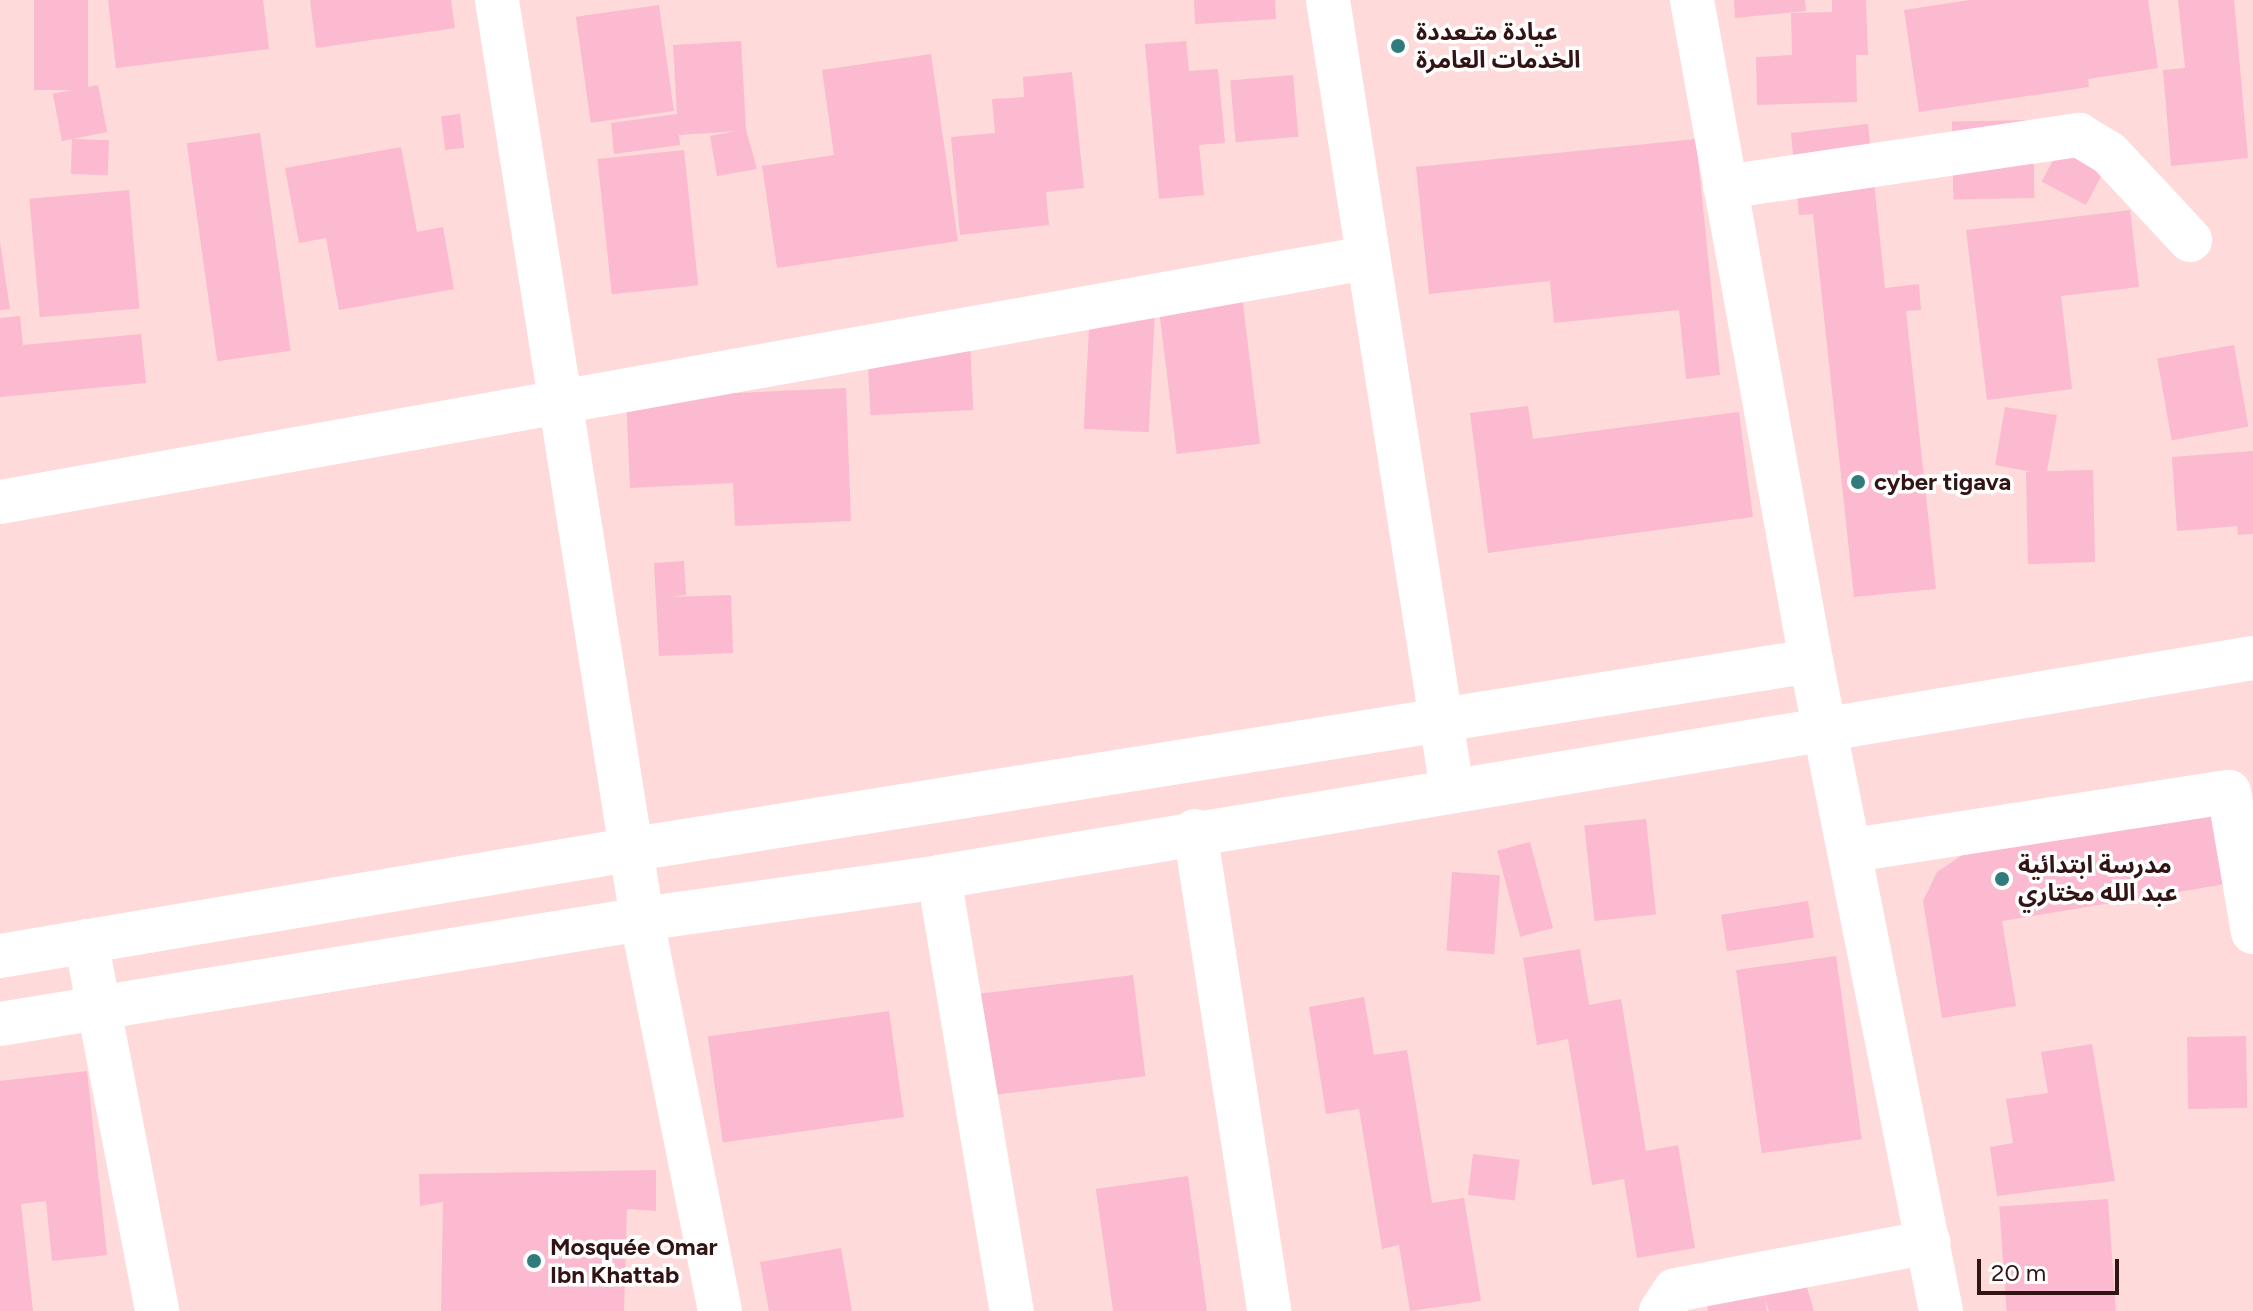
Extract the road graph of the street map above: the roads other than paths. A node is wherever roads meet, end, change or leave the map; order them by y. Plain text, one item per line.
1 (497, 0) edge
2 (1328, 0) edge
3 (1692, 0) edge
4 (1725, 187) junction
5 (2190, 240) dead end
6 (1365, 258) junction
7 (562, 401) junction
8 (0, 502) edge
9 (2253, 658) edge
10 (1811, 661) junction
11 (1437, 721) junction
12 (1825, 731) junction
13 (1452, 790) junction
14 (1195, 831) junction
15 (634, 849) junction
16 (1853, 850) junction
17 (939, 877) junction
18 (642, 919) junction
19 (2253, 932) edge
20 (86, 941) junction
21 (0, 956) edge
22 (99, 1008) junction
23 (0, 1024) edge
24 (1928, 1242) junction
25 (157, 1311) edge
26 (720, 1311) edge
27 (1012, 1311) edge
28 (1269, 1311) edge
29 (1661, 1311) edge
30 (1941, 1311) edge

1 - 7 street
2 - 6 street
3 - 4 street
4 - 5 street
4 - 10 street
6 - 7 street
6 - 11 street
7 - 8 street
7 - 15 street
9 - 12 street
10 - 11 street
10 - 12 street
11 - 13 street
11 - 15 street
12 - 13 street
12 - 16 street
13 - 14 street
14 - 17 street
14 - 28 street
15 - 18 street
15 - 20 street
16 - 19 street
16 - 24 street
17 - 18 street
17 - 27 street
18 - 22 street
18 - 26 street
20 - 21 street
20 - 22 street
22 - 23 street
22 - 25 street
24 - 29 street
24 - 30 street

